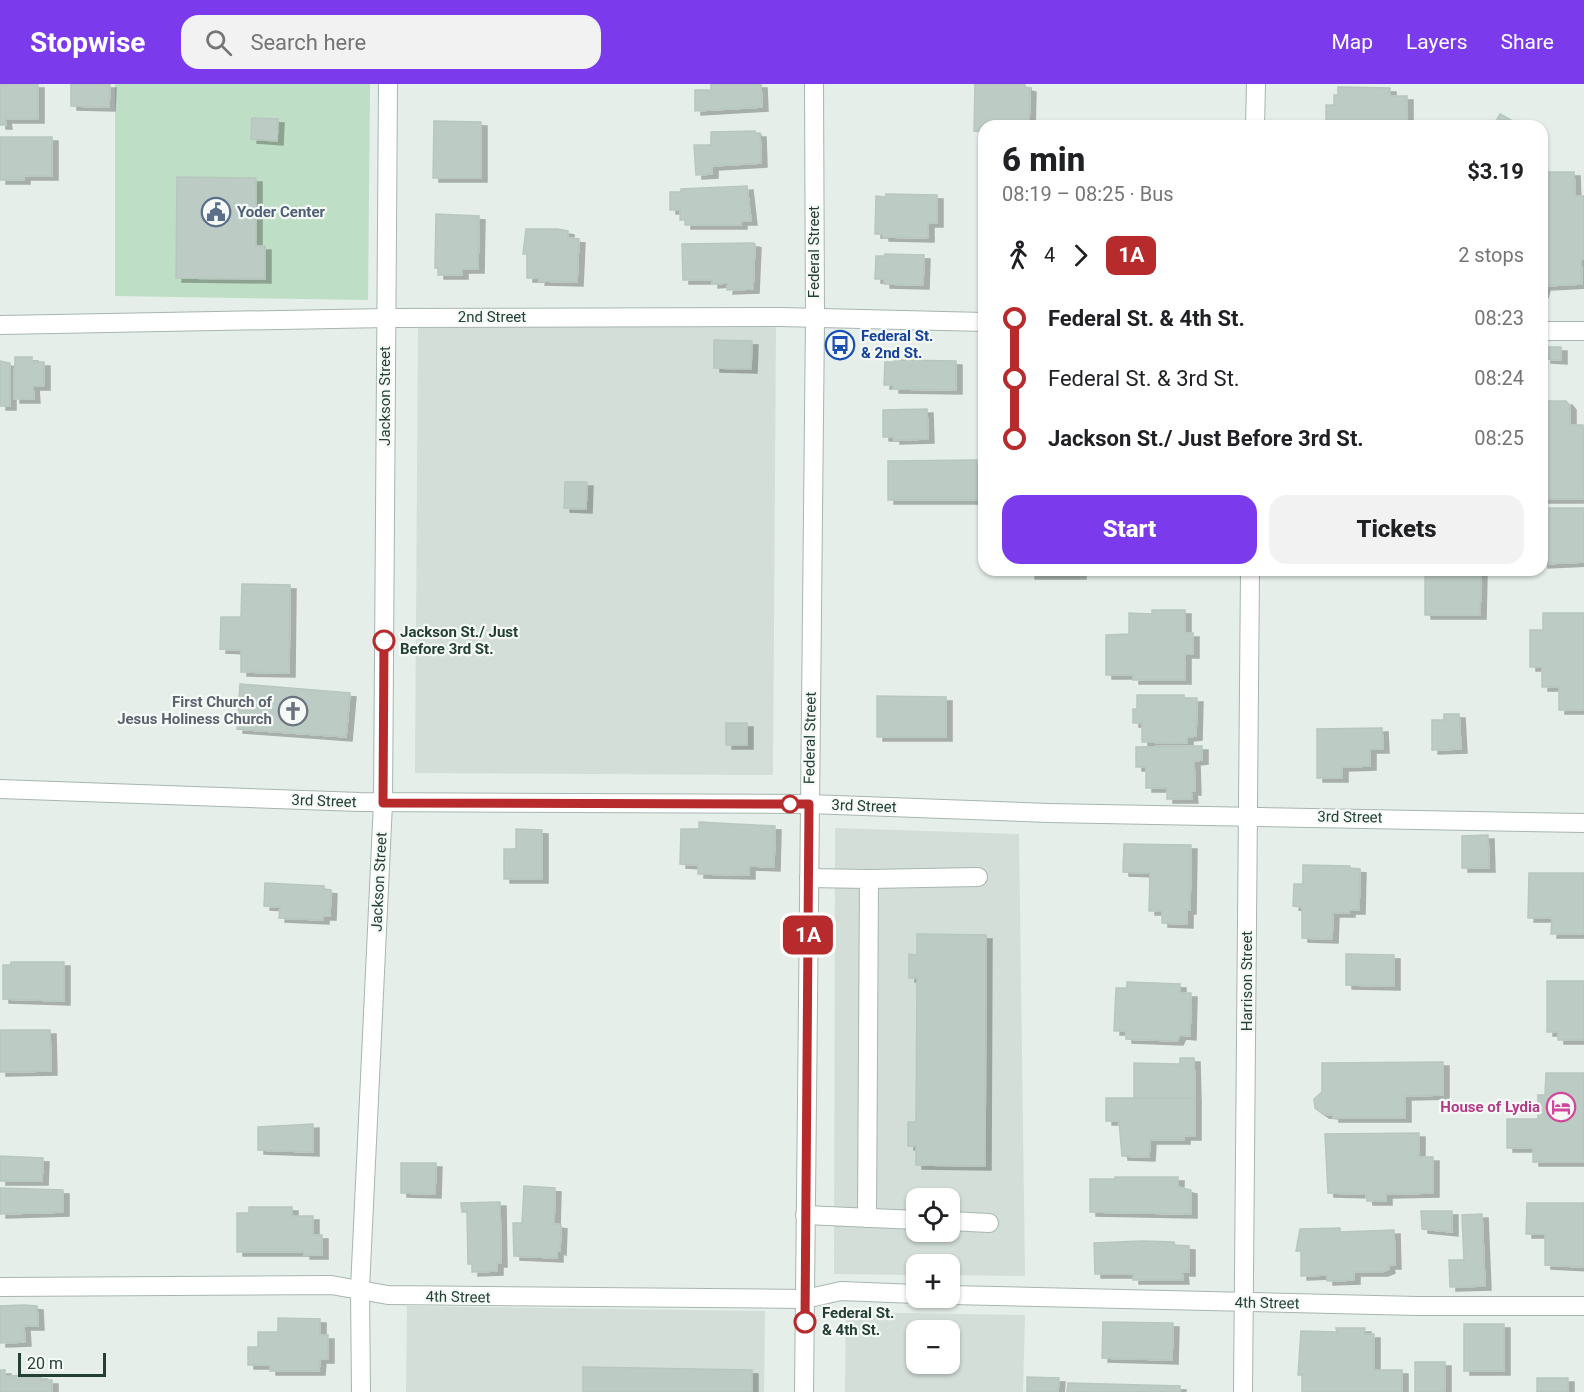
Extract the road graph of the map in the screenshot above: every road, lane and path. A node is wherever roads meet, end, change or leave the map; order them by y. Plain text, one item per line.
1 (388, 84) edge
2 (814, 84) edge
3 (1256, 84) edge
4 (1255, 120) edge
5 (386, 318) junction
6 (815, 319) junction
7 (978, 322) edge
8 (0, 325) edge
9 (1548, 331) edge
10 (1584, 331) edge
11 (1250, 576) edge
12 (0, 789) edge
13 (383, 803) junction
14 (809, 804) junction
15 (1248, 816) junction
16 (1584, 823) edge
17 (978, 877) dead end
18 (809, 878) junction
19 (869, 879) junction
20 (805, 1215) junction
21 (867, 1218) junction
22 (906, 1220) edge
23 (960, 1222) edge
24 (989, 1223) dead end
25 (0, 1287) edge
26 (360, 1289) junction
27 (906, 1294) edge
28 (960, 1295) edge
29 (805, 1299) junction
30 (1245, 1302) junction
31 (1584, 1306) edge
32 (360, 1392) edge
33 (804, 1392) edge
34 (1244, 1392) edge

1 - 5 street, Jackson Street
2 - 6 street, Federal Street
3 - 4 street
5 - 6 street, 2nd Street
5 - 8 street, 2nd Street
5 - 13 street, Jackson Street
6 - 7 street, 2nd Street
6 - 14 street, Federal Street
9 - 10 street
11 - 15 street, Harrison Street
12 - 13 street, 3rd Street
13 - 14 street, 3rd Street
13 - 26 street, Jackson Street
14 - 15 street, 3rd Street
14 - 18 street, Federal Street
15 - 16 street, 3rd Street
15 - 30 street, Harrison Street
17 - 19 street
18 - 19 street
18 - 20 street, Federal Street
19 - 21 street
20 - 21 street
20 - 29 street, Federal Street
21 - 22 street
23 - 24 street
25 - 26 street, 4th Street
26 - 29 street, 4th Street
26 - 32 street, Jackson Street
27 - 29 street, 4th Street
28 - 30 street, 4th Street
29 - 33 street, Federal Street
30 - 31 street, 4th Street
30 - 34 street, Harrison Street

